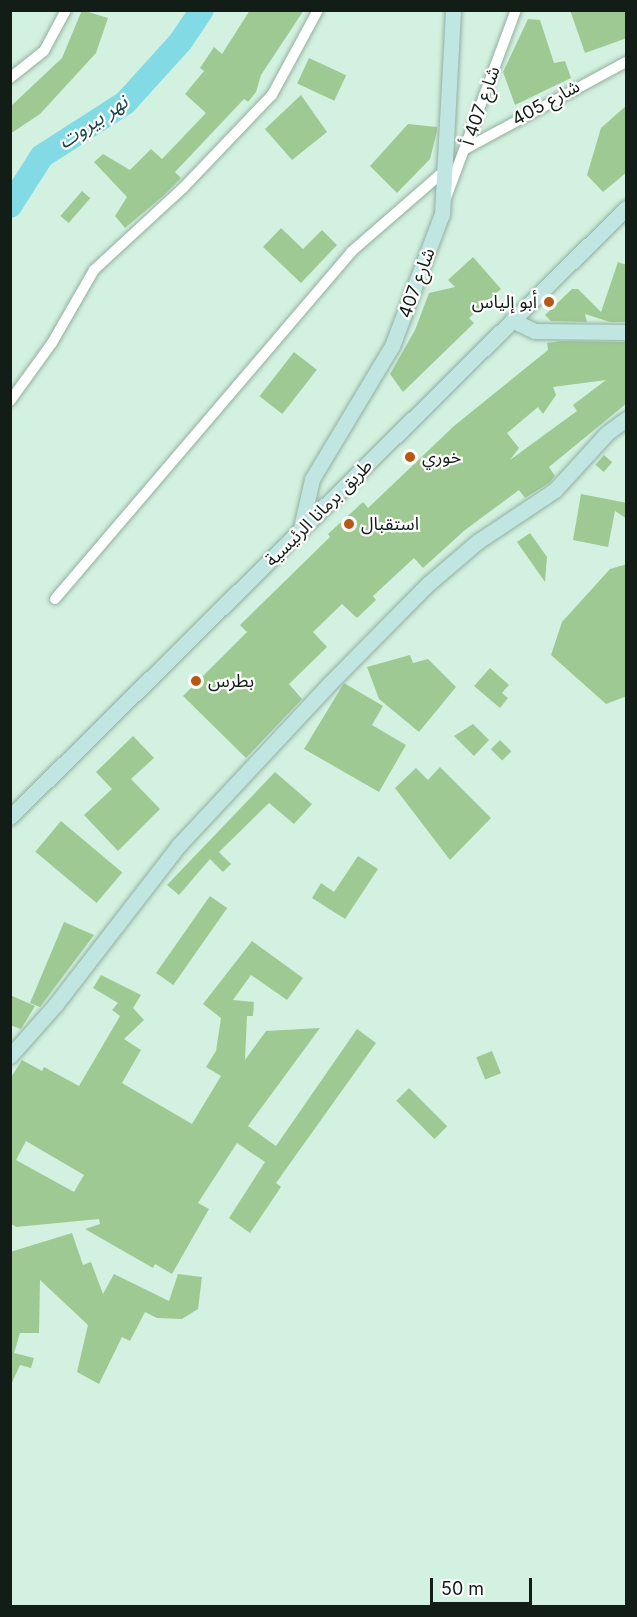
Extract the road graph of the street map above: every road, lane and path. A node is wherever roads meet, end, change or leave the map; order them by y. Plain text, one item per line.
1 (66, 10) edge
2 (318, 10) edge
3 (453, 10) edge
4 (516, 10) edge
5 (627, 62) edge
6 (10, 78) edge
7 (467, 148) junction
8 (442, 173) junction
9 (444, 202) junction
10 (627, 208) edge
11 (512, 320) junction
12 (627, 332) edge
13 (10, 401) edge
14 (627, 418) edge
15 (300, 532) junction
16 (56, 599) dead end
17 (10, 817) edge
18 (10, 1056) edge

1 - 6 street
2 - 13 street
3 - 8 street, شارع 407
4 - 7 street, شارع 407 أ
5 - 7 street, شارع 405
7 - 9 street, شارع 407 أ
8 - 9 street, شارع 407
8 - 16 street
9 - 15 street, شارع 407
10 - 11 street, طريق برمانا الرئيسية
11 - 12 street
11 - 15 street, طريق برمانا الرئيسية
14 - 18 street
15 - 17 street, طريق برمانا الرئيسية

